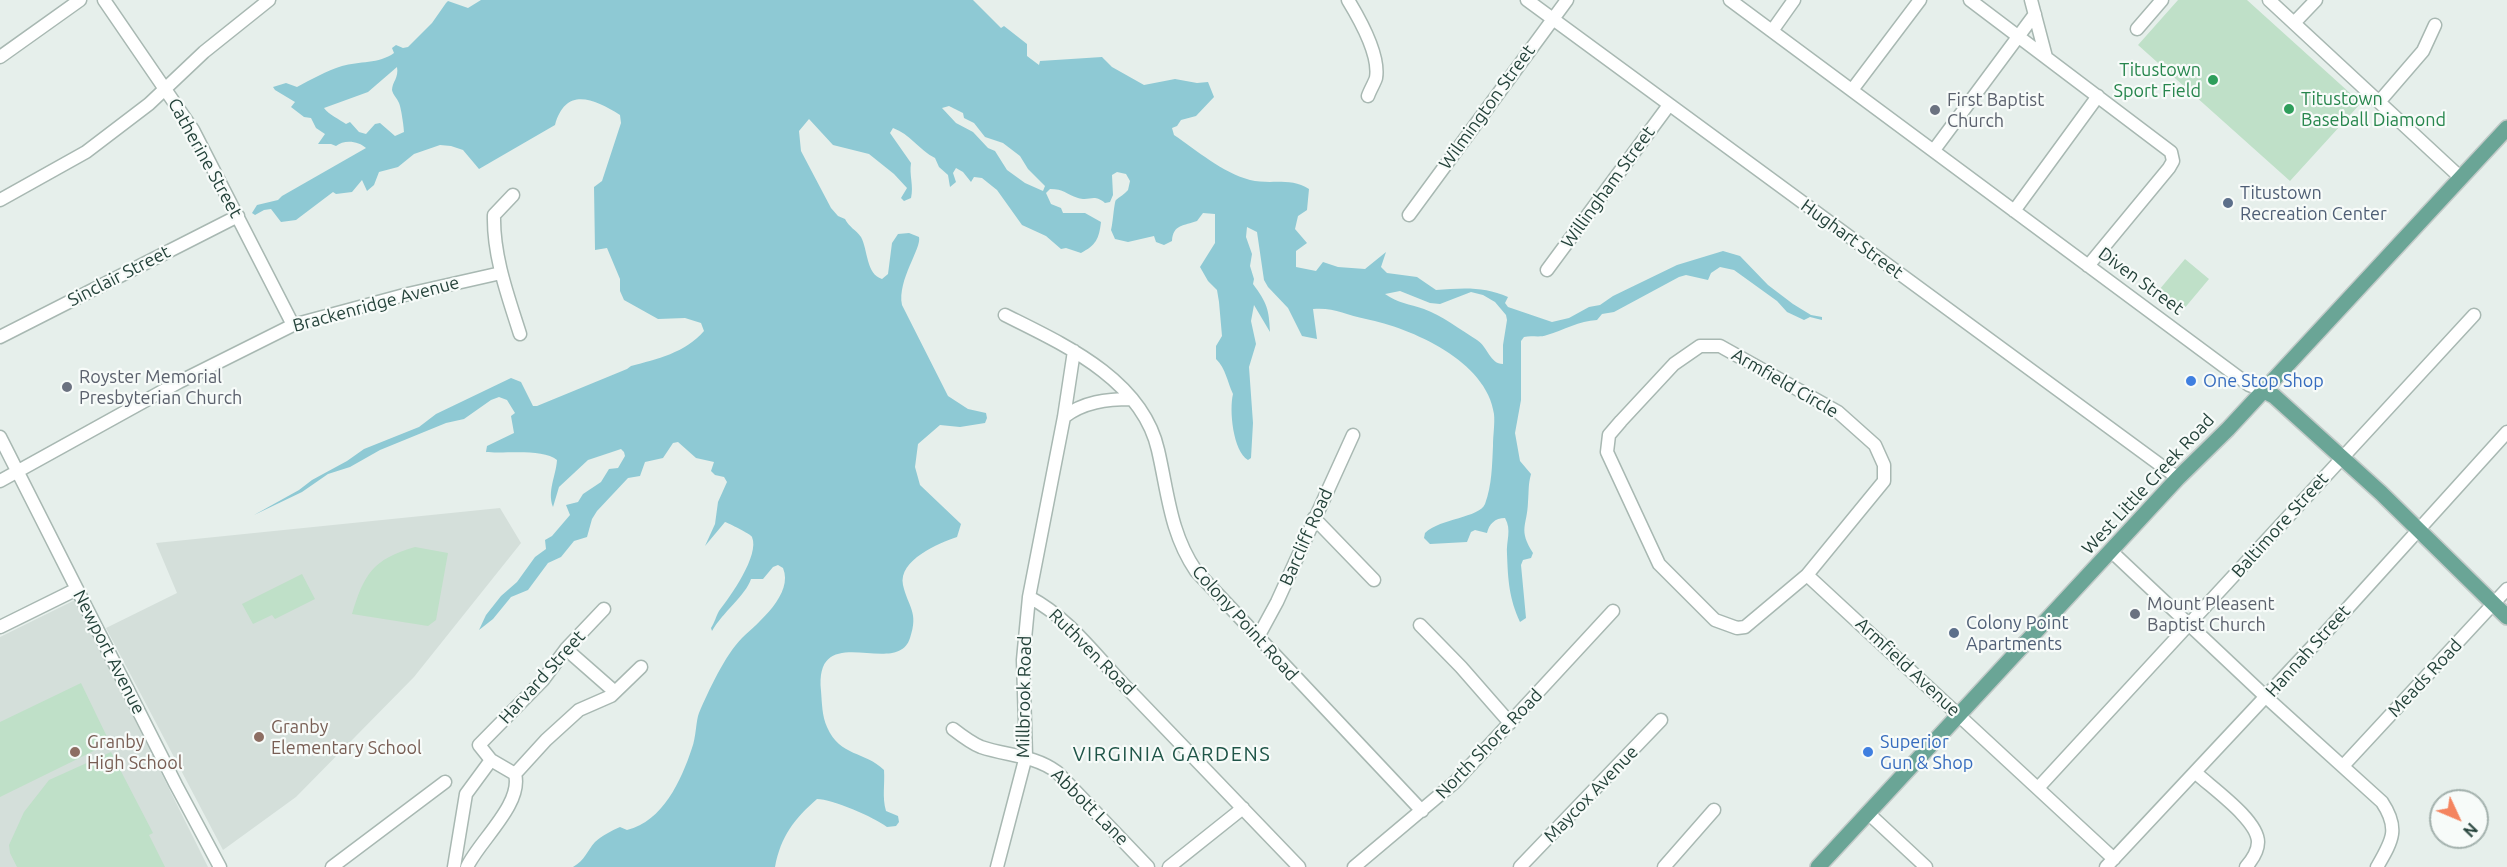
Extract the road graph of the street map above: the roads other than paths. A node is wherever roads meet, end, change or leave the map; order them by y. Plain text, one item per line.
1 (80, 0) edge
2 (104, 0) edge
3 (269, 0) edge
4 (1348, 0) edge
5 (1527, 0) edge
6 (1567, 0) edge
7 (1730, 0) edge
8 (1794, 0) edge
9 (1920, 0) edge
10 (1970, 0) edge
11 (2031, 0) edge
12 (2162, 0) edge
13 (2269, 0) edge
14 (2316, 0) edge
15 (2035, 14) junction
16 (1552, 20) junction
17 (2294, 23) junction
18 (2435, 25) dead end
19 (2137, 29) dead end
20 (1772, 31) junction
21 (2018, 36) junction
22 (0, 57) edge
23 (2046, 57) junction
24 (166, 90) junction
25 (1852, 90) junction
26 (1368, 96) dead end
27 (2098, 96) junction
28 (2379, 102) junction
29 (1669, 105) junction
30 (2507, 128) edge
31 (1934, 150) junction
32 (2461, 178) junction
33 (513, 195) dead end
34 (0, 200) edge
35 (2014, 211) junction
36 (1408, 214) dead end
37 (238, 216) junction
38 (2088, 266) junction
39 (1548, 270) dead end
40 (501, 273) junction
41 (1005, 315) dead end
42 (2474, 315) dead end
43 (293, 325) junction
44 (520, 334) dead end
45 (0, 337) edge
46 (1074, 351) junction
47 (2262, 390) junction
48 (1131, 399) junction
49 (1064, 417) junction
50 (2507, 432) edge
51 (1353, 435) dead end
52 (0, 437) edge
53 (2342, 457) junction
54 (18, 471) junction
55 (2178, 478) junction
56 (0, 481) edge
57 (1314, 518) junction
58 (2418, 529) junction
59 (2111, 551) junction
60 (1807, 574) junction
61 (1374, 580) dead end
62 (77, 589) junction
63 (2507, 589) edge
64 (1029, 597) junction
65 (2493, 604) junction
66 (604, 609) dead end
67 (1613, 610) dead end
68 (2507, 617) edge
69 (2190, 624) junction
70 (1420, 625) dead end
71 (0, 627) edge
72 (1258, 637) junction
73 (566, 649) junction
74 (641, 667) dead end
75 (615, 692) junction
76 (2266, 697) junction
77 (1960, 715) junction
78 (1661, 720) dead end
79 (1510, 723) junction
80 (953, 729) dead end
81 (1026, 756) junction
82 (491, 760) junction
83 (2343, 766) junction
84 (2196, 773) junction
85 (515, 774) junction
86 (445, 782) dead end
87 (2038, 788) junction
88 (1243, 808) junction
89 (1714, 810) dead end
90 (1422, 812) junction
91 (1868, 813) junction
92 (2110, 863) edge
93 (2247, 866) edge
94 (220, 867) edge
95 (332, 867) edge
96 (454, 867) edge
97 (467, 867) edge
98 (997, 867) edge
99 (1148, 867) edge
100 (1169, 867) edge
101 (1299, 867) edge
102 (1354, 867) edge
103 (1520, 867) edge
104 (1664, 867) edge
105 (1818, 867) edge
106 (1926, 867) edge
107 (2377, 867) edge

1 - 22 street
2 - 24 street, Catherine Street
3 - 24 street
4 - 26 street
5 - 16 street, Hughart Street
6 - 16 street, Wilmington Street
7 - 20 street, Diven Street
8 - 20 street
9 - 25 street
10 - 21 street
11 - 15 street
12 - 19 street
13 - 17 street
14 - 17 street
15 - 21 street
15 - 23 street
16 - 29 street, Hughart Street
16 - 36 street, Wilmington Street
17 - 28 street
18 - 28 street
20 - 25 street, Diven Street
21 - 23 street
21 - 31 street
23 - 27 street
24 - 34 street
24 - 37 street, Catherine Street
25 - 31 street, Diven Street
27 - 35 street
27 - 38 street
28 - 32 street
29 - 39 street, Willingham Street
29 - 55 street, Hughart Street
30 - 32 main road, West Little Creek Road
31 - 35 street, Diven Street
32 - 47 main road, West Little Creek Road
33 - 40 street
35 - 38 street, Diven Street
37 - 43 street, Catherine Street
37 - 45 street, Sinclair Street
38 - 47 street, Diven Street
40 - 43 street, Brackenridge Avenue
40 - 44 street
41 - 46 street, Colony Point Road
42 - 53 street, Baltimore Street
43 - 54 street, Brackenridge Avenue
46 - 48 street, Colony Point Road
46 - 49 street, Ruthven Road
47 - 53 main road, Diven Street
47 - 55 main road, West Little Creek Road
48 - 49 street
48 - 72 street, Colony Point Road
49 - 64 street, Ruthven Road
50 - 58 street, Hannah Street
51 - 57 street, Barcliff Road
52 - 54 street, Newport Avenue
53 - 58 main road, Diven Street
53 - 69 street, Baltimore Street
54 - 56 street, Brackenridge Avenue
54 - 62 street, Newport Avenue
55 - 59 main road, West Little Creek Road
57 - 61 street
57 - 72 street, Barcliff Road
58 - 65 main road, Diven Street
58 - 76 street, Hannah Street
59 - 69 street
59 - 77 main road, West Little Creek Road
60 - 60 street, Armfield Circle
60 - 77 street, Armfield Avenue
62 - 71 street
62 - 94 street, Newport Avenue
63 - 65 street, Meads Road
64 - 81 street, Millbrook Road
64 - 88 street, Ruthven Road
65 - 68 main road, Diven Street
65 - 83 street, Meads Road
66 - 73 street, Harvard Street
67 - 79 street, North Shore Road
69 - 76 street
69 - 87 street, Baltimore Street
70 - 79 street
72 - 90 street, Colony Point Road
73 - 75 street
73 - 82 street, Harvard Street
74 - 75 street
75 - 85 street
76 - 83 street
76 - 84 street, Hannah Street
77 - 87 street, Armfield Avenue
77 - 91 main road, West Little Creek Road
78 - 103 street, Maycox Avenue
79 - 90 street, North Shore Road
80 - 81 street, Abbott Lane
81 - 98 street, Millbrook Road
81 - 99 street, Abbott Lane
82 - 85 street
82 - 96 street
83 - 107 street
84 - 92 street, Hannah Street
84 - 93 street
85 - 97 street
86 - 95 street
87 - 92 street, Armfield Avenue
88 - 100 street
88 - 101 street, Ruthven Road
89 - 104 street
90 - 102 street, North Shore Road
91 - 105 main road, West Little Creek Road
91 - 106 street

